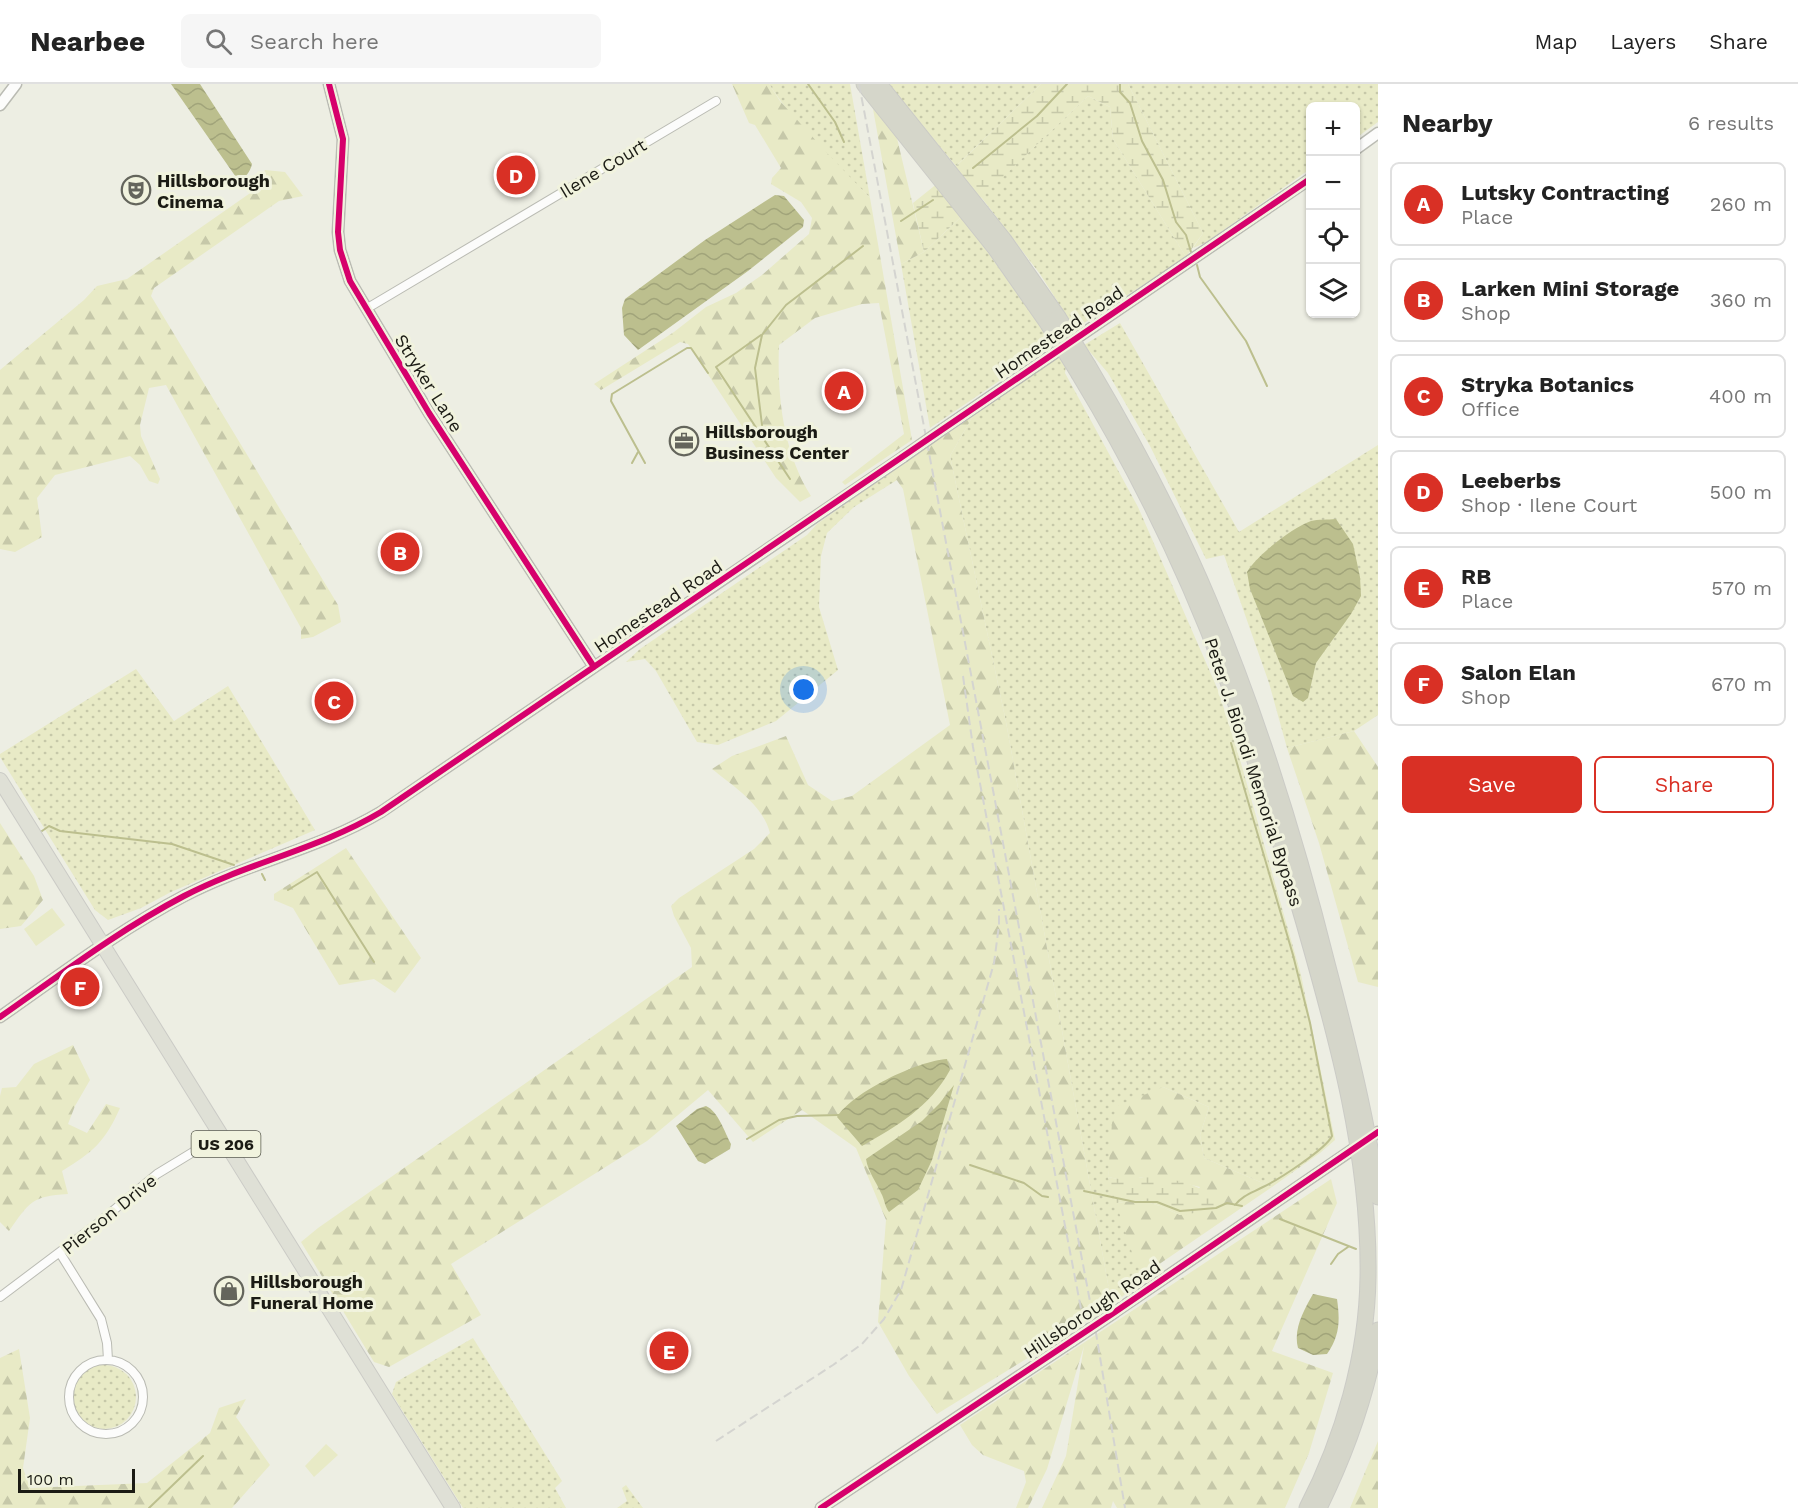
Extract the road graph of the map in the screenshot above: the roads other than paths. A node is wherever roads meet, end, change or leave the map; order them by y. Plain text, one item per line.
1 (16, 84) edge
2 (328, 84) edge
3 (864, 84) edge
4 (879, 84) edge
5 (716, 101) dead end
6 (0, 105) edge
7 (1378, 134) edge
8 (1360, 146) edge
9 (1306, 182) edge
10 (366, 309) junction
11 (1053, 320) junction
12 (594, 667) junction
13 (0, 780) edge
14 (103, 945) junction
15 (0, 1017) edge
16 (221, 1135) junction
17 (1369, 1138) edge
18 (1378, 1197) edge
19 (60, 1253) junction
20 (0, 1297) edge
21 (1378, 1330) edge
22 (108, 1360) junction
23 (453, 1508) edge
24 (821, 1508) edge
25 (1307, 1508) edge
26 (1319, 1508) edge

1 - 6 street
2 - 10 street, Stryker Lane
3 - 11 highway, Peter J. Biondi Memorial Bypass
4 - 11 highway, Peter J. Biondi Memorial Bypass
5 - 10 street, Ilene Court
7 - 8 street
9 - 12 street, Homestead Road, bridge
10 - 12 street, Stryker Lane
11 - 17 highway, Peter J. Biondi Memorial Bypass, bridge
12 - 14 street, Homestead Road
13 - 14 main road, US 206
14 - 15 street, Homestead Road
14 - 16 main road, US 206
16 - 19 street, Pierson Drive
16 - 23 main road, US 206
17 - 18 highway, Peter J. Biondi Memorial Bypass
17 - 24 street, Hillsborough Road, bridge
17 - 25 highway, Peter J. Biondi Memorial Bypass
19 - 20 street, Pierson Drive
19 - 22 street
21 - 26 highway
22 - 22 street

